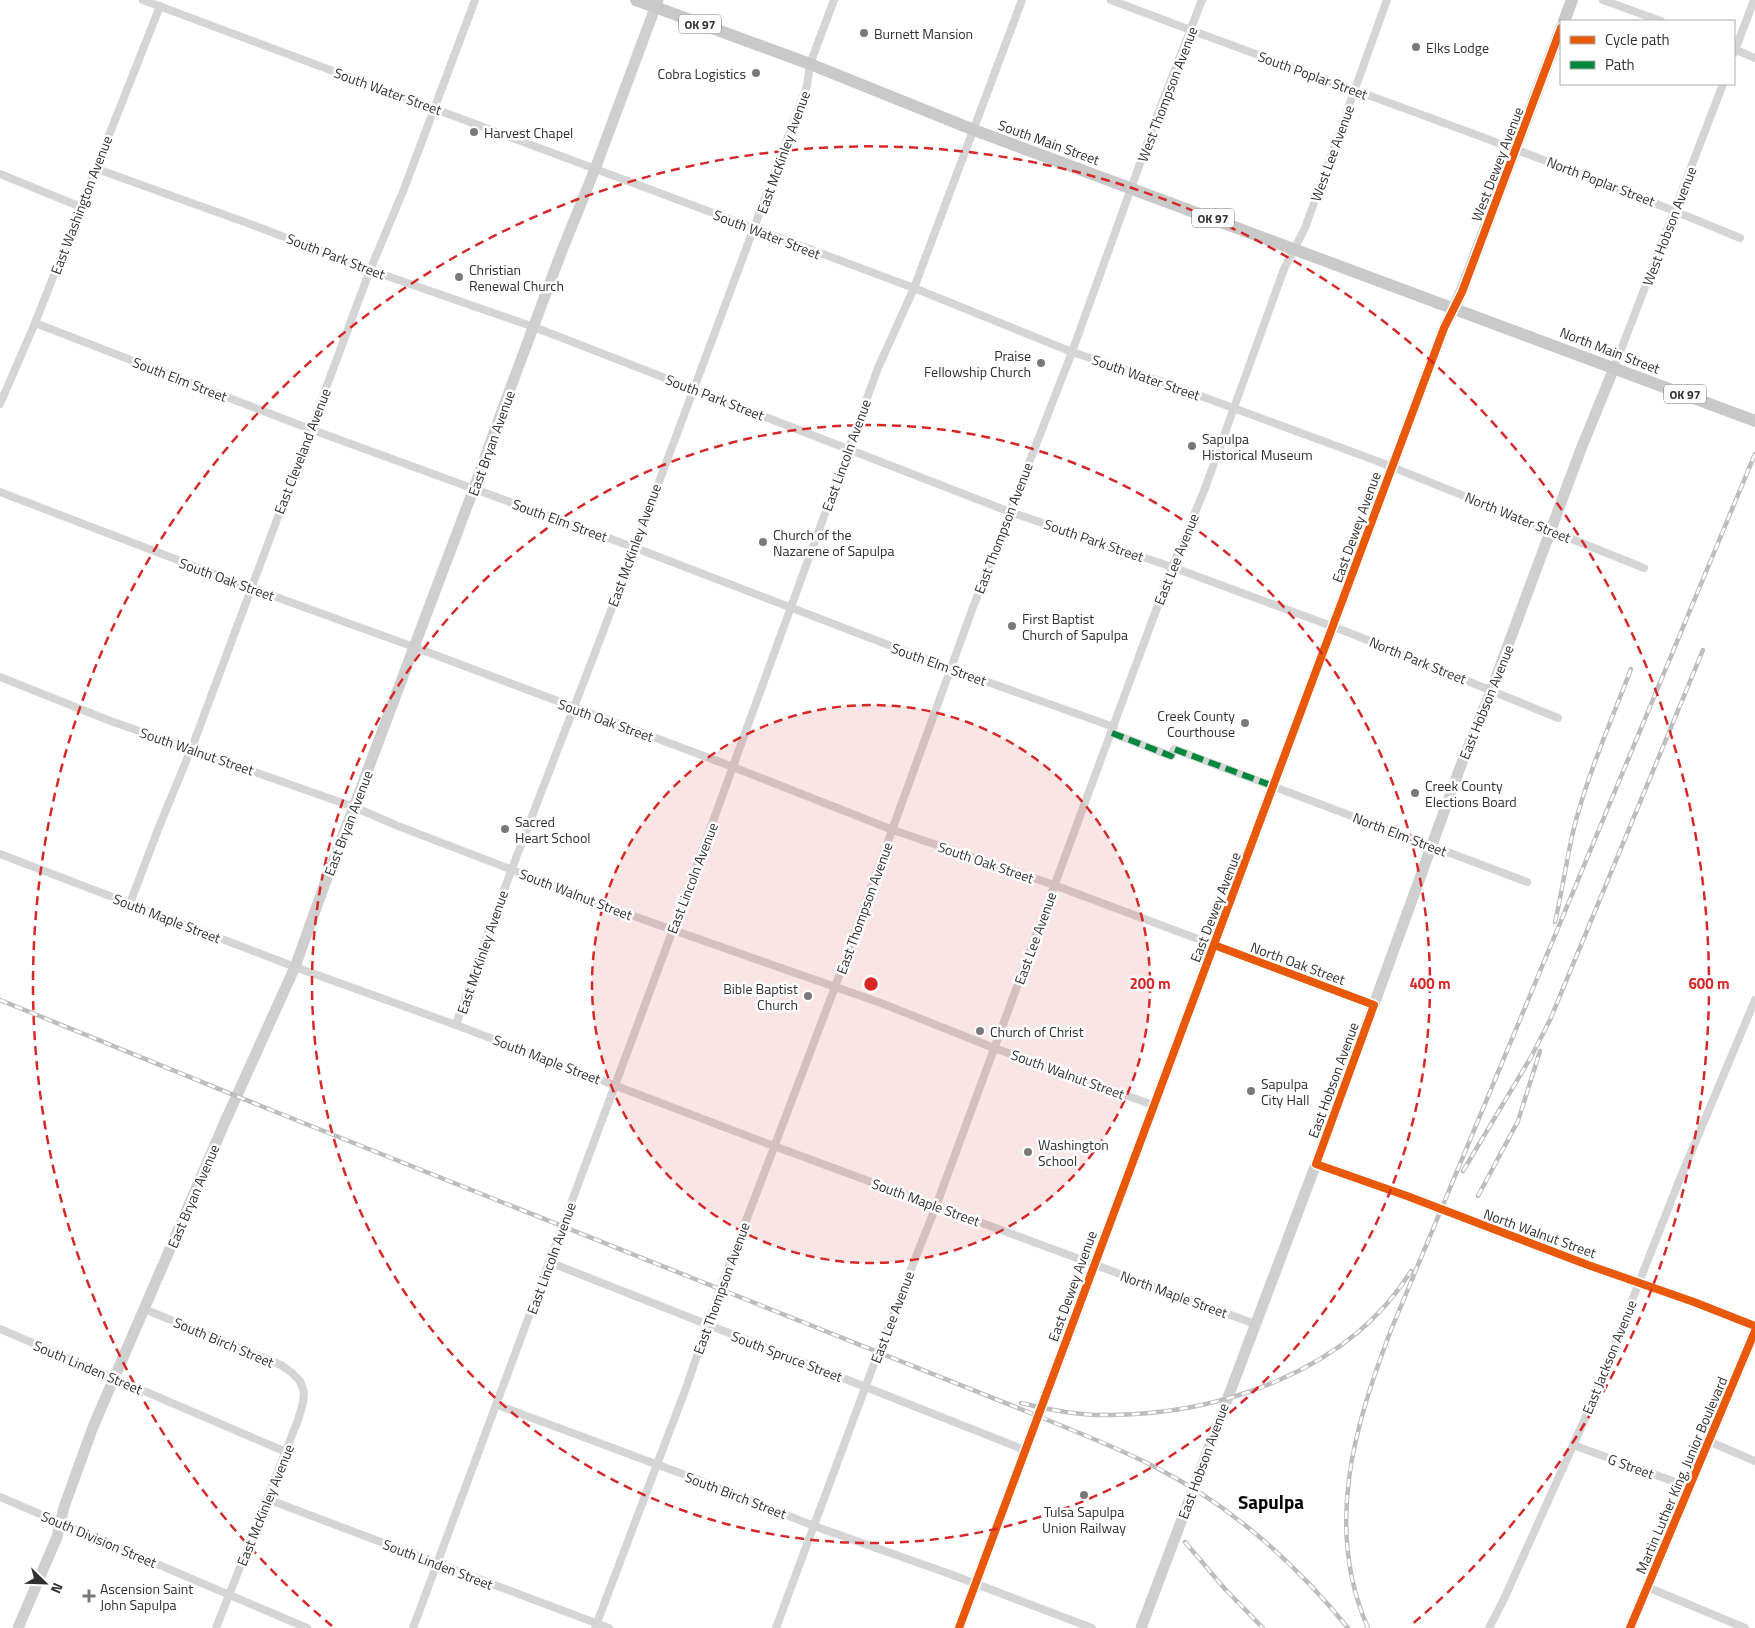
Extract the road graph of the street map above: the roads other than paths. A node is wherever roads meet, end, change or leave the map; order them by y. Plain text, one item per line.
1 (143, 0) edge
2 (475, 0) edge
3 (636, 0) edge
4 (834, 0) edge
5 (1022, 0) edge
6 (1111, 0) edge
7 (1202, 0) edge
8 (1387, 0) edge
9 (1572, 0) edge
10 (1603, 0) edge
11 (1754, 0) edge
12 (656, 4) edge
13 (160, 6) junction
14 (1564, 20) edge
15 (1658, 20) edge
16 (1191, 31) junction
17 (1560, 31) edge
18 (1735, 48) edge
19 (1735, 51) edge
20 (1755, 58) edge
21 (810, 64) junction
22 (1723, 85) edge
23 (1354, 89) junction
24 (434, 108) junction
25 (974, 130) junction
26 (1516, 149) junction
27 (97, 169) junction
28 (595, 169) junction
29 (0, 174) edge
30 (1131, 188) junction
31 (81, 207) junction
32 (1675, 210) junction
33 (754, 229) junction
34 (1740, 238) dead end
35 (1294, 249) junction
36 (370, 270) junction
37 (914, 288) junction
38 (1454, 308) junction
39 (35, 323) junction
40 (534, 327) junction
41 (1072, 352) junction
42 (1614, 368) junction
43 (692, 388) junction
44 (0, 404) edge
45 (1234, 409) junction
46 (1755, 421) edge
47 (310, 429) junction
48 (849, 448) junction
49 (1392, 467) junction
50 (474, 488) junction
51 (0, 492) edge
52 (1010, 512) junction
53 (1552, 530) junction
54 (633, 547) junction
55 (1172, 567) junction
56 (1644, 568) dead end
57 (251, 588) junction
58 (790, 608) junction
59 (1333, 626) junction
60 (414, 647) junction
61 (951, 669) junction
62 (0, 677) edge
63 (1491, 691) junction
64 (573, 708) junction
65 (1558, 718) dead end
66 (1113, 730) junction
67 (191, 749) junction
68 (733, 767) junction
69 (1273, 786) junction
70 (354, 807) junction
71 (892, 830) junction
72 (1431, 845) junction
73 (0, 854) edge
74 (512, 869) junction
75 (1527, 882) dead end
76 (1054, 885) junction
77 (130, 903) junction
78 (672, 929) junction
79 (1214, 945) junction
80 (295, 968) junction
81 (835, 987) junction
82 (1755, 1000) edge
83 (1374, 1005) junction
84 (1751, 1019) edge
85 (456, 1025) junction
86 (994, 1048) junction
87 (616, 1085) junction
88 (1153, 1105) junction
89 (774, 1146) junction
90 (1316, 1164) junction
91 (936, 1206) junction
92 (549, 1262) junction
93 (1094, 1264) junction
94 (1639, 1283) junction
95 (144, 1308) junction
96 (707, 1324) junction
97 (1255, 1324) junction
98 (1755, 1326) edge
99 (0, 1329) edge
100 (1755, 1331) edge
101 (114, 1378) junction
102 (300, 1381) joint
103 (866, 1386) junction
104 (497, 1405) junction
105 (1708, 1441) junction
106 (1573, 1445) junction
107 (1025, 1450) junction
108 (286, 1452) junction
109 (1755, 1461) edge
110 (656, 1465) junction
111 (1689, 1487) junction
112 (0, 1497) edge
113 (267, 1499) junction
114 (60, 1523) junction
115 (814, 1526) junction
116 (436, 1564) junction
117 (976, 1583) junction
118 (1647, 1587) junction
119 (230, 1594) junction
120 (596, 1626) edge
121 (18, 1628) edge
122 (216, 1628) edge
123 (307, 1628) edge
124 (413, 1628) edge
125 (609, 1628) edge
126 (776, 1628) edge
127 (959, 1628) edge
128 (1092, 1628) edge
129 (1141, 1628) edge
130 (1489, 1628) edge
131 (1630, 1628) edge
132 (1745, 1628) edge

1 - 13 street, South Water Street
2 - 24 street, East Cleveland Avenue
3 - 12 main road, South Main Street / OK 97
4 - 21 street, East McKinley Avenue
5 - 25 street, East Lincoln Avenue
6 - 16 street, South Poplar Street
7 - 16 street, West Thompson Avenue
8 - 23 street, West Lee Avenue
9 - 14 main road
10 - 15 street
11 - 18 street
12 - 21 main road, South Main Street / OK 97
12 - 28 street, East Bryan Avenue
13 - 24 street, South Water Street
13 - 27 street, East Washington Avenue
16 - 23 street, South Poplar Street
16 - 30 street, West Thompson Avenue
17 - 26 main road, West Dewey Avenue
19 - 20 street
21 - 25 main road, South Main Street / OK 97
21 - 33 street, East McKinley Avenue
22 - 32 street, West Hobson Avenue
23 - 26 street, South Poplar Street
23 - 35 street, West Lee Avenue
24 - 28 street, South Water Street
24 - 36 street, East Cleveland Avenue
25 - 30 main road, South Main Street / OK 97
25 - 37 street, East Lincoln Avenue
26 - 32 street, North Poplar Street
26 - 38 main road, West Dewey Avenue
27 - 31 street, East Washington Avenue
27 - 36 street, South Park Street
28 - 33 street, South Water Street
28 - 40 street, East Bryan Avenue
29 - 31 street
30 - 35 main road, South Main Street / OK 97
30 - 41 street, East Thompson Avenue
31 - 39 street, East Washington Avenue
32 - 34 street, North Poplar Street
32 - 42 street, West Hobson Avenue
33 - 37 street, South Water Street
33 - 43 street, East McKinley Avenue
35 - 38 main road, South Main Street / OK 97
35 - 45 street, East Lee Avenue
36 - 40 street, South Park Street
36 - 47 street, East Cleveland Avenue
37 - 41 street, South Water Street
37 - 48 street, East Lincoln Avenue
38 - 42 main road, North Main Street / OK 97
38 - 49 street, East Dewey Avenue
39 - 44 street, East Washington Avenue
39 - 47 street, South Elm Street
40 - 43 street, South Park Street
40 - 50 street, East Bryan Avenue
41 - 45 street, South Water Street
41 - 52 street, East Thompson Avenue
42 - 46 main road, North Main Street / OK 97
42 - 53 street, East Hobson Avenue
43 - 48 street, South Park Street
43 - 54 street, East McKinley Avenue
45 - 49 street, South Water Street
45 - 55 street, East Lee Avenue
47 - 50 street, South Elm Street
47 - 57 street, East Cleveland Avenue
48 - 52 street, South Park Street
48 - 58 street, East Lincoln Avenue
49 - 53 street, North Water Street
49 - 59 street, East Dewey Avenue
50 - 54 street, South Elm Street
50 - 60 street, East Bryan Avenue
51 - 57 street, South Oak Street
52 - 55 street, South Park Street
52 - 61 street, East Thompson Avenue
53 - 56 street, North Water Street
53 - 63 street, East Hobson Avenue
54 - 58 street, South Elm Street
54 - 64 street, East McKinley Avenue
55 - 59 street, South Park Street
55 - 66 street, East Lee Avenue
57 - 60 street, South Oak Street
57 - 67 street, East Cleveland Avenue
58 - 61 street, South Elm Street
58 - 68 street, East Lincoln Avenue
59 - 63 street, North Park Street
59 - 69 street, East Dewey Avenue
60 - 64 street, South Oak Street
60 - 70 street, East Bryan Avenue
61 - 66 street, South Elm Street
61 - 71 street, East Thompson Avenue
62 - 67 street, South Walnut Street
63 - 65 street, North Park Street
63 - 72 street, East Hobson Avenue
64 - 68 street, South Oak Street
64 - 74 street, East McKinley Avenue
66 - 69 street, South Elm Street
66 - 76 street, East Lee Avenue
67 - 70 street, South Walnut Street
67 - 77 street, East Cleveland Avenue
68 - 71 street, South Oak Street
68 - 78 street, East Lincoln Avenue
69 - 72 street, North Elm Street
69 - 79 street, East Dewey Avenue
70 - 74 street, South Walnut Street
70 - 80 street, East Bryan Avenue
71 - 76 street, South Oak Street
71 - 81 street, East Thompson Avenue
72 - 75 street, North Elm Street
72 - 83 street, East Hobson Avenue
73 - 77 street, South Maple Street
74 - 78 street, South Walnut Street
74 - 85 street, East McKinley Avenue
76 - 79 street, South Oak Street
76 - 86 street, East Lee Avenue
77 - 80 street, South Maple Street
78 - 81 street, South Walnut Street
78 - 87 street, East Lincoln Avenue
79 - 83 street, North Oak Street
79 - 88 street, East Dewey Avenue
80 - 85 street, South Maple Street
80 - 95 street, East Bryan Avenue
81 - 86 street, South Walnut Street
81 - 89 street, East Thompson Avenue
82 - 84 street, East Jackson Avenue
83 - 90 street, East Hobson Avenue
84 - 94 street, East Jackson Avenue
85 - 87 street, South Maple Street
86 - 88 street, South Walnut Street
86 - 91 street, East Lee Avenue
87 - 89 street, South Maple Street
87 - 92 street, East Lincoln Avenue
88 - 93 street, East Dewey Avenue
89 - 91 street, South Maple Street
89 - 96 street, East Thompson Avenue
90 - 94 street, North Walnut Street
90 - 97 street, East Hobson Avenue
91 - 93 street, South Maple Street
91 - 103 street, East Lee Avenue
92 - 96 street, South Spruce Street
92 - 104 street, East Lincoln Avenue
93 - 97 street, North Maple Street
93 - 107 street, East Dewey Avenue
94 - 98 street, North Walnut Street
94 - 106 street, East Jackson Avenue
95 - 101 street, East Bryan Avenue
95 - 102 street, South Birch Street
96 - 103 street, South Spruce Street
96 - 110 street, East Thompson Avenue
97 - 129 street, East Hobson Avenue
99 - 101 street, South Linden Street
100 - 105 street, Martin Luther King, Junior Boulevard
101 - 108 street, South Linden Street
101 - 114 street, East Bryan Avenue
102 - 108 street, East McKinley Avenue
103 - 107 street, South Spruce Street
103 - 115 street, East Lee Avenue
104 - 110 street, South Birch Street
104 - 116 street, East Lincoln Avenue
105 - 109 street
105 - 111 street, Martin Luther King, Junior Boulevard
106 - 111 street, G Street
106 - 130 street, East Jackson Avenue
107 - 117 street, East Dewey Avenue
108 - 113 street, East McKinley Avenue
110 - 115 street, South Birch Street
110 - 120 street, East Thompson Avenue
111 - 118 street, Martin Luther King, Junior Boulevard
112 - 114 street, South Division Street
113 - 116 street, South Linden Street
113 - 119 street, East McKinley Avenue
114 - 119 street, South Division Street
114 - 121 street, East Bryan Avenue
115 - 117 street, South Birch Street
115 - 126 street, East Lee Avenue
116 - 120 street, South Linden Street
116 - 124 street, East Lincoln Avenue
117 - 127 street, East Dewey Avenue
117 - 128 street, South Birch Street
118 - 131 street, Martin Luther King, Junior Boulevard
118 - 132 street
119 - 122 street, East McKinley Avenue
119 - 123 street, South Division Street
120 - 125 street, South Linden Street

